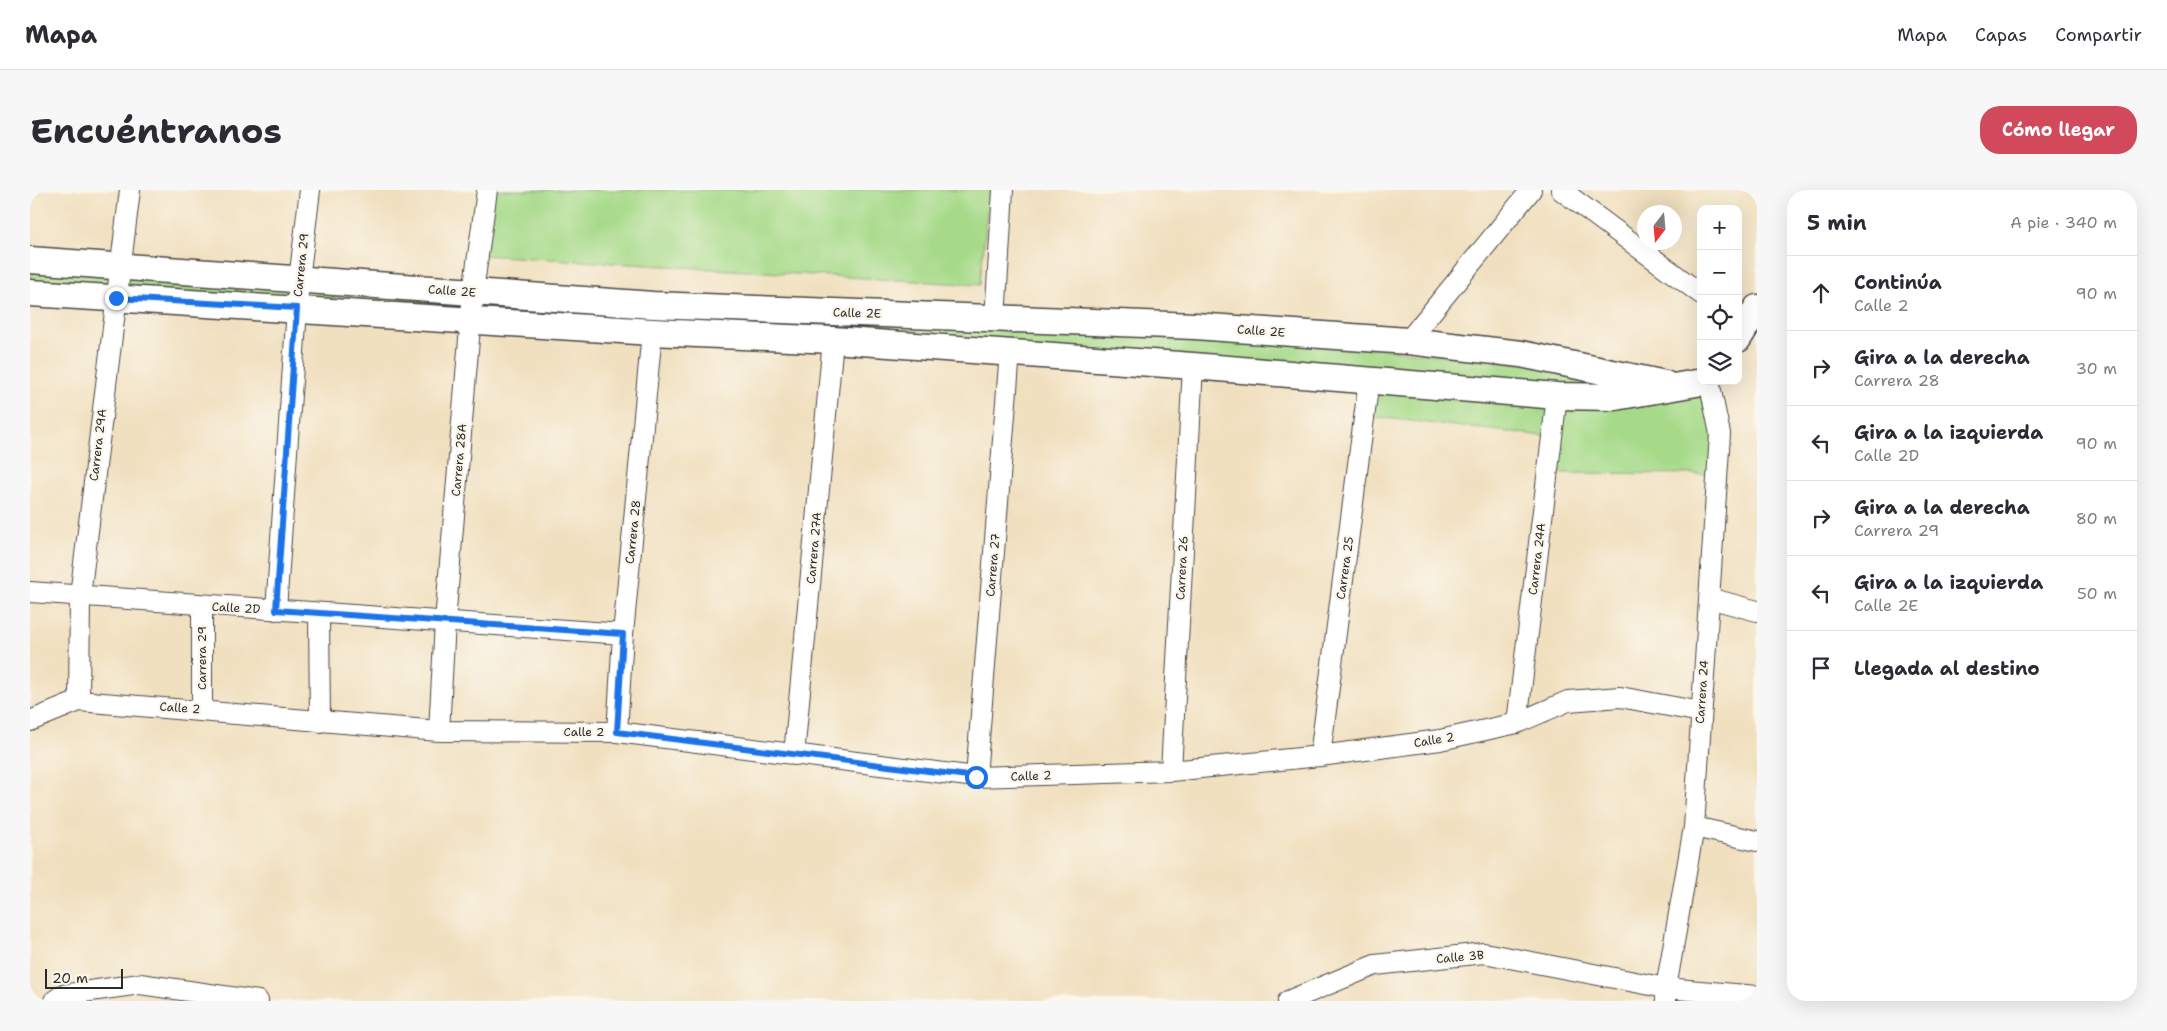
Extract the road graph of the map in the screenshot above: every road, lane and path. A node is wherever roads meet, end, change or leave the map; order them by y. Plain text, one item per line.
1 (130, 190) edge
2 (310, 190) edge
3 (488, 190) edge
4 (1003, 190) edge
5 (1531, 190) edge
6 (1561, 190) edge
7 (30, 260) edge
8 (122, 267) junction
9 (299, 280) junction
10 (1697, 291) edge
11 (474, 292) junction
12 (30, 293) edge
13 (116, 298) junction
14 (297, 308) junction
15 (994, 319) junction
16 (472, 320) junction
17 (652, 332) junction
18 (834, 340) junction
19 (1408, 341) junction
20 (1010, 352) junction
21 (1193, 366) junction
22 (1369, 380) junction
23 (1697, 384) edge
24 (1710, 385) edge
25 (1680, 388) junction
26 (1557, 396) junction
27 (30, 592) edge
28 (80, 596) junction
29 (1709, 598) junction
30 (202, 606) junction
31 (276, 610) junction
32 (1757, 611) edge
33 (319, 613) junction
34 (445, 622) junction
35 (623, 634) junction
36 (79, 701) junction
37 (202, 710) junction
38 (1701, 712) junction
39 (30, 721) edge
40 (320, 722) junction
41 (1517, 723) junction
42 (439, 731) junction
43 (617, 732) junction
44 (794, 755) junction
45 (1320, 756) junction
46 (1172, 771) junction
47 (976, 777) junction
48 (1694, 827) junction
49 (1757, 841) edge
50 (1666, 994) edge
51 (1757, 996) edge
52 (54, 1001) edge
53 (258, 1001) edge
54 (1288, 1001) edge

1 - 8 street, Carrera 29A
2 - 9 street, Carrera 29
3 - 11 street, Carrera 28A
4 - 15 street
5 - 19 street
6 - 10 street
7 - 8 street, Calle 2E
8 - 9 street, Calle 2E
8 - 13 street, Carrera 29A
9 - 11 street, Calle 2E
9 - 14 street, Carrera 29
11 - 15 street, Calle 2E
11 - 16 street, Carrera 28A
12 - 13 street, Calle 2E
13 - 14 street, Calle 2E
13 - 28 street, Carrera 29A
14 - 16 street, Calle 2E
14 - 31 street, Carrera 29
15 - 19 street, Calle 2E
16 - 17 street, Calle 2E
16 - 34 street, Carrera 28A
17 - 18 street, Calle 2E
17 - 35 street, Carrera 28
18 - 20 street, Calle 2E
18 - 44 street, Carrera 27A
19 - 25 street, Calle 2E
20 - 21 street, Calle 2E
20 - 47 street, Carrera 27
21 - 22 street, Calle 2E
21 - 46 street, Carrera 26
22 - 26 street, Calle 2E
22 - 45 street, Carrera 25
23 - 25 street, Calle 2E
24 - 29 street, Carrera 24
25 - 26 street, Calle 2E
26 - 41 street, Carrera 24A
27 - 28 street, Calle 2D
28 - 30 street, Calle 2D
28 - 36 street, Carrera 29A
29 - 32 street
29 - 38 street, Carrera 24
30 - 31 street, Calle 2D
30 - 37 street, Carrera 29
31 - 33 street, Calle 2D
33 - 34 street, Calle 2D
33 - 40 street
34 - 35 street, Calle 2D
34 - 42 street, Carrera 28A
35 - 43 street, Carrera 28
36 - 37 street, Calle 2
36 - 39 street, Calle 2
37 - 40 street, Calle 2
38 - 41 street, Calle 2
38 - 48 street, Carrera 24
40 - 42 street, Calle 2
41 - 45 street, Calle 2
42 - 43 street, Calle 2
43 - 44 street, Calle 2
44 - 47 street, Calle 2
45 - 46 street, Calle 2
46 - 47 street, Calle 2
48 - 49 street
48 - 50 street, Carrera 24
50 - 51 street, Calle 3B
50 - 54 street, Calle 3B
52 - 53 street

